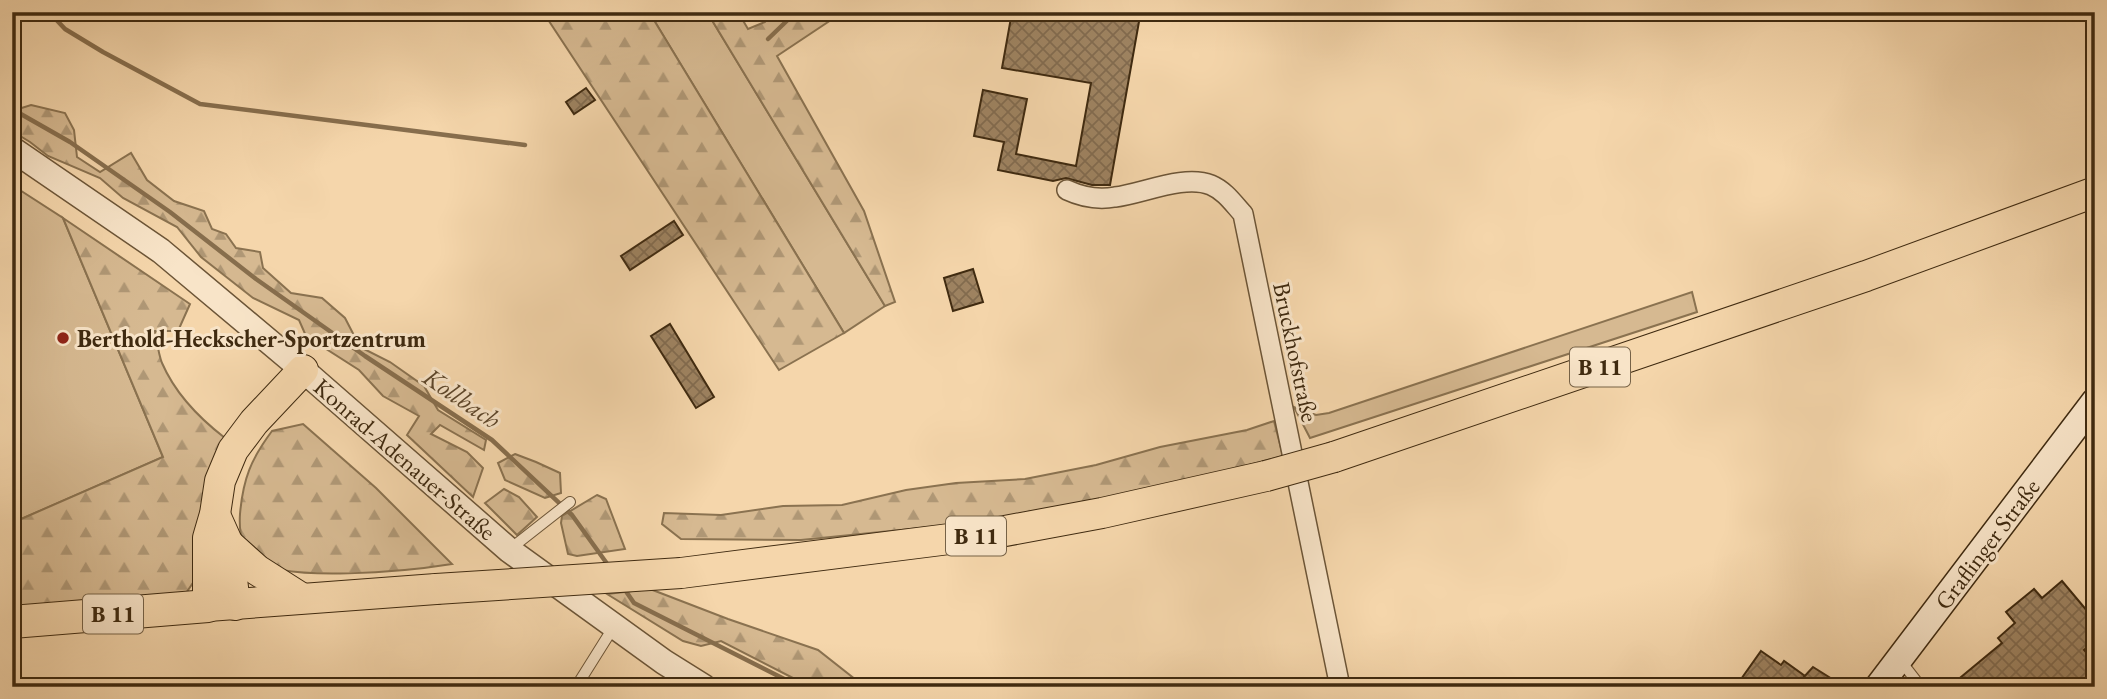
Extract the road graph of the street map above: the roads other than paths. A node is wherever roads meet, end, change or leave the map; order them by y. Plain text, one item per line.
1 (12, 149) edge
2 (1067, 190) dead end
3 (2095, 192) edge
4 (303, 370) junction
5 (2095, 401) edge
6 (570, 502) dead end
7 (215, 514) junction
8 (228, 544) junction
9 (509, 550) junction
10 (301, 598) junction
11 (221, 606) junction
12 (12, 622) edge
13 (614, 625) junction
14 (1899, 659) junction
15 (576, 687) edge
16 (704, 687) edge
17 (1340, 687) edge
18 (1878, 687) edge
19 (1922, 687) edge

1 - 4 street, Konrad-Adenauer-Straße
2 - 17 street, Bruckhofstraße
3 - 10 main road, B 11, bridge
4 - 7 main road
4 - 9 street, Konrad-Adenauer-Straße
5 - 14 main road, Graflinger Straße
6 - 9 lane
7 - 8 main road
7 - 11 main road
8 - 10 main road
8 - 11 main road
9 - 13 street, Konrad-Adenauer-Straße
10 - 11 main road, B 11
11 - 12 highway, B 11
13 - 15 lane
13 - 16 street, Konrad-Adenauer-Straße
14 - 18 main road, Graflinger Straße
14 - 19 lane

